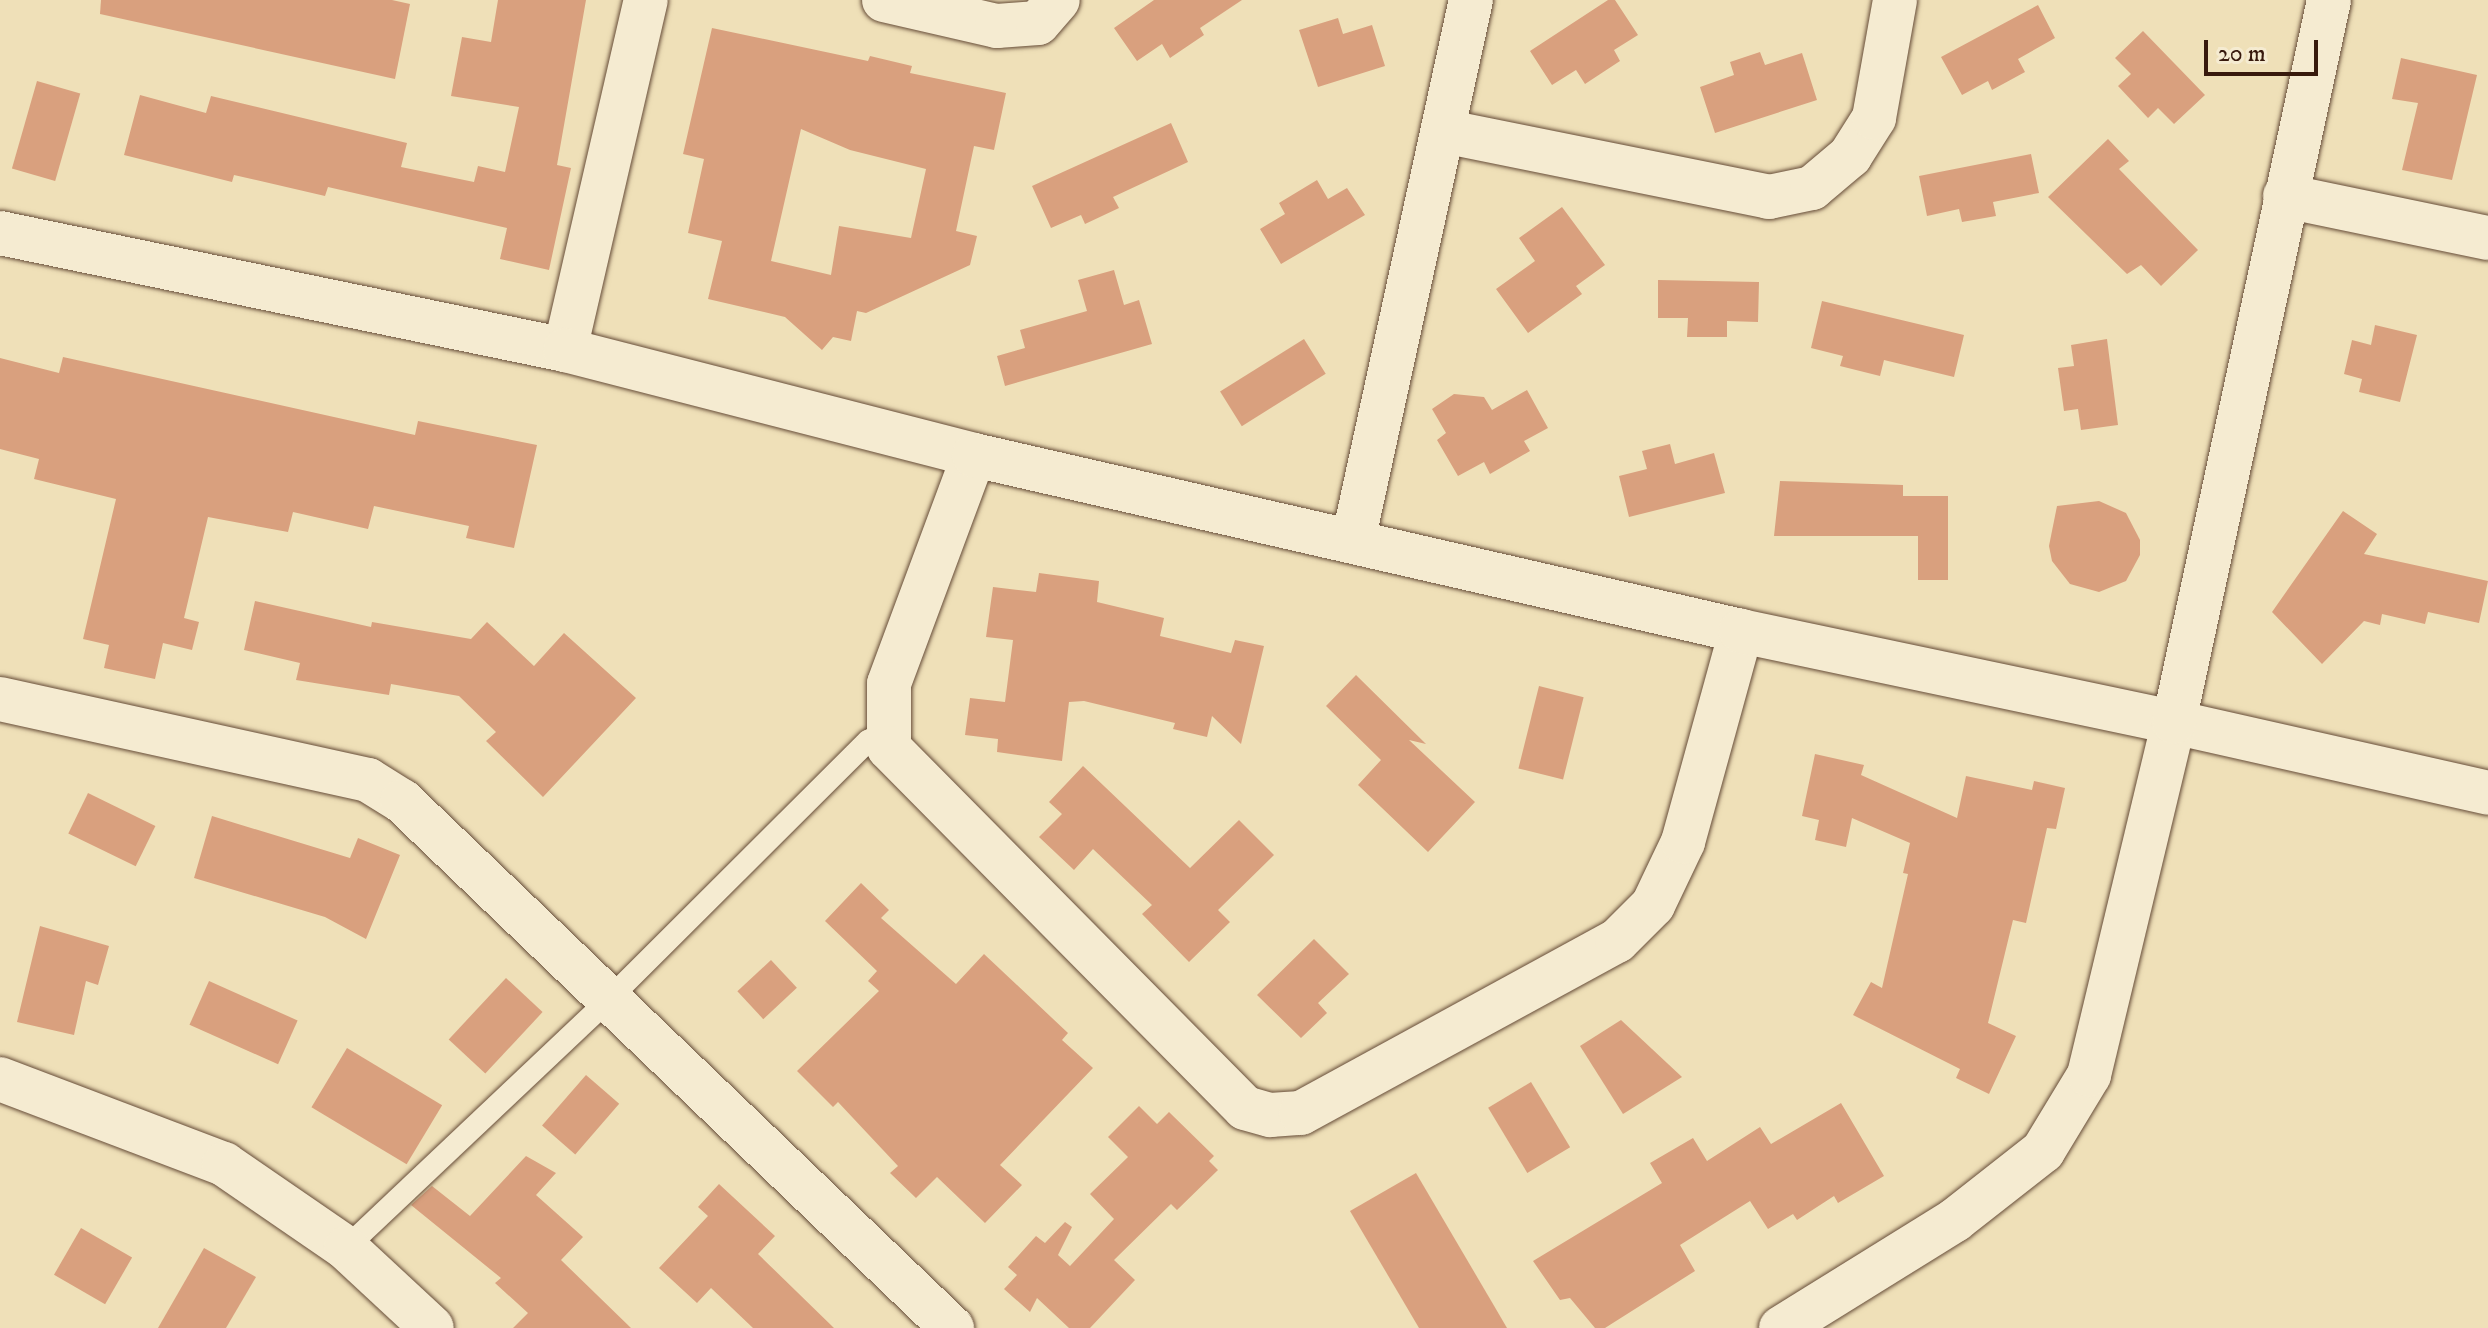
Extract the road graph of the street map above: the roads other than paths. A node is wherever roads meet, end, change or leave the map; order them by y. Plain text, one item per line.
1 (646, 0) edge
2 (884, 0) edge
3 (1058, 0) edge
4 (1471, 0) edge
5 (1895, 0) edge
6 (2329, 0) edge
7 (1443, 131) junction
8 (2285, 196) junction
9 (0, 233) edge
10 (2488, 238) edge
11 (565, 350) junction
12 (974, 455) junction
13 (1353, 541) junction
14 (1741, 631) junction
15 (0, 699) edge
16 (2174, 722) junction
17 (886, 731) junction
18 (2488, 793) edge
19 (609, 999) junction
20 (0, 1079) edge
21 (346, 1248) junction
22 (432, 1328) edge
23 (952, 1328) edge
24 (1781, 1328) edge

1 - 11 street
2 - 3 street
4 - 7 street
5 - 7 street
6 - 8 street
7 - 13 street
8 - 10 street
8 - 16 street
9 - 11 street
11 - 12 street
12 - 13 street
12 - 17 street
13 - 14 street
14 - 16 street
14 - 17 street
15 - 19 street
16 - 18 street
16 - 24 street
17 - 19 lane
19 - 21 lane
19 - 23 street
20 - 21 street
21 - 22 street

